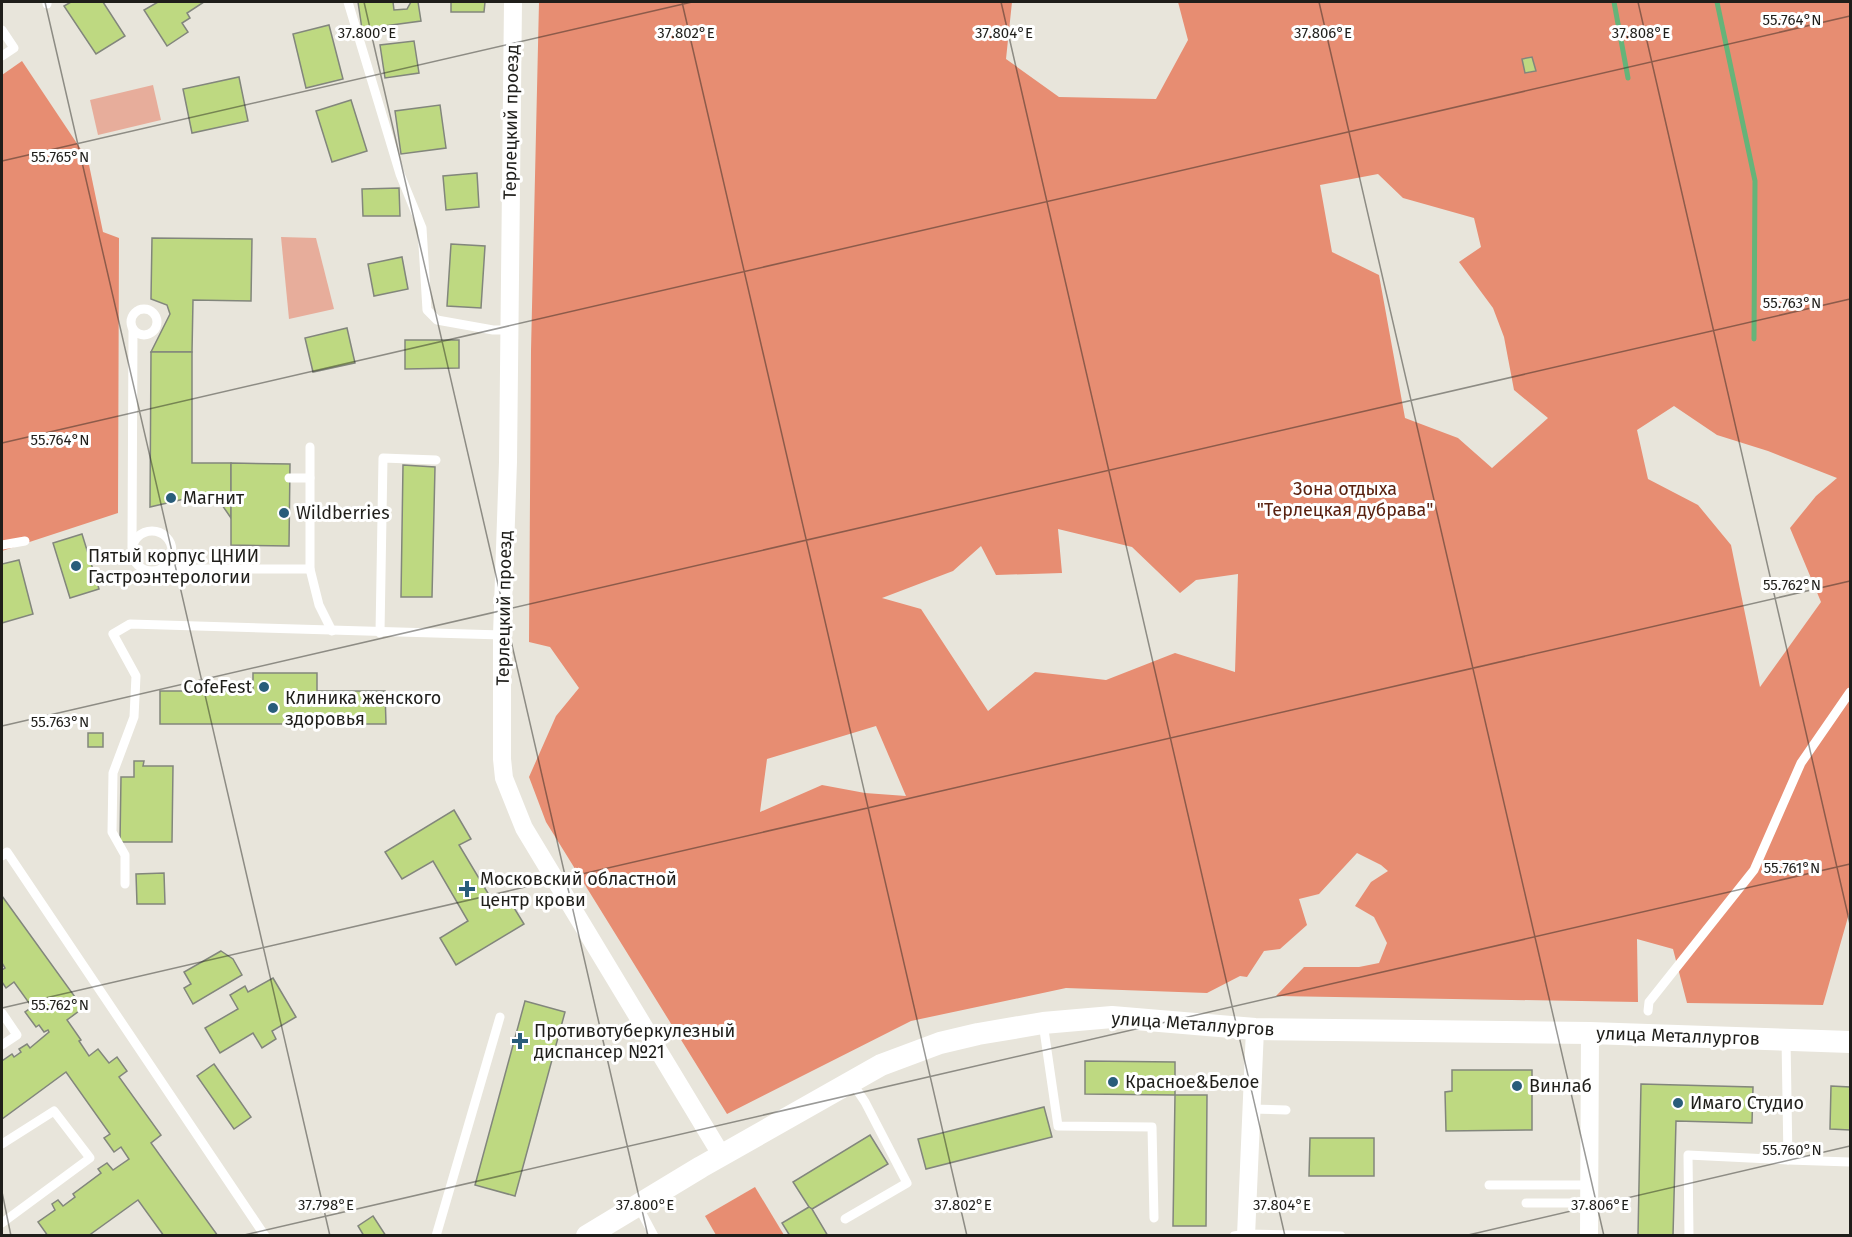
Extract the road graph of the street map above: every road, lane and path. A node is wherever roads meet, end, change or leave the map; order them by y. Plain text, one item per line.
1 (348, 2) edge
2 (513, 2) edge
3 (2, 30) edge
4 (2, 56) edge
5 (133, 329) dead end
6 (509, 330) junction
7 (310, 447) dead end
8 (436, 460) dead end
9 (289, 478) dead end
10 (310, 478) junction
11 (25, 541) dead end
12 (2, 545) edge
13 (132, 547) junction
14 (161, 568) junction
15 (310, 569) junction
16 (332, 631) junction
17 (380, 633) junction
18 (502, 635) junction
19 (1851, 692) edge
20 (2, 856) edge
21 (125, 884) dead end
22 (1648, 1011) dead end
23 (2, 1013) edge
24 (500, 1017) dead end
25 (1043, 1023) junction
26 (1255, 1029) junction
27 (1590, 1033) junction
28 (1786, 1039) junction
29 (1851, 1042) edge
30 (2, 1045) edge
31 (851, 1082) junction
32 (1252, 1108) junction
33 (1286, 1110) dead end
34 (2, 1144) edge
35 (722, 1156) junction
36 (1788, 1160) junction
37 (1851, 1162) edge
38 (1489, 1185) dead end
39 (1590, 1194) junction
40 (1526, 1203) dead end
41 (638, 1205) junction
42 (1154, 1218) dead end
43 (845, 1219) dead end
44 (2, 1223) edge
45 (1242, 1235) edge
46 (265, 1236) edge
47 (436, 1236) edge
48 (587, 1236) edge
49 (654, 1236) edge
50 (1341, 1236) edge
51 (1589, 1236) edge
52 (1689, 1236) edge

1 - 6 lane
2 - 6 street, Терлецкий проезд
3 - 4 lane
5 - 13 lane
6 - 18 street, Терлецкий проезд
7 - 10 lane
8 - 17 lane
9 - 10 lane
10 - 15 lane
11 - 12 lane
13 - 14 lane
13 - 14 lane
14 - 15 lane
15 - 16 lane
16 - 17 lane
16 - 21 lane
17 - 18 lane
18 - 35 street, Терлецкий проезд
19 - 22 lane
20 - 46 lane
23 - 30 lane
24 - 47 lane
25 - 26 street, улица Металлургов
25 - 31 street, улица Металлургов
25 - 42 lane
26 - 27 street, улица Металлургов
26 - 32 street
27 - 28 street, улица Металлургов
27 - 39 street
28 - 29 street, улица Металлургов
28 - 36 lane
31 - 35 street, улица Металлургов
31 - 43 lane
32 - 33 lane
32 - 45 street
34 - 44 lane
35 - 41 street, улица Металлургов
36 - 37 lane
36 - 52 lane
38 - 39 lane
39 - 40 lane
39 - 51 street
41 - 48 street, улица Металлургов
41 - 49 lane
45 - 50 lane

